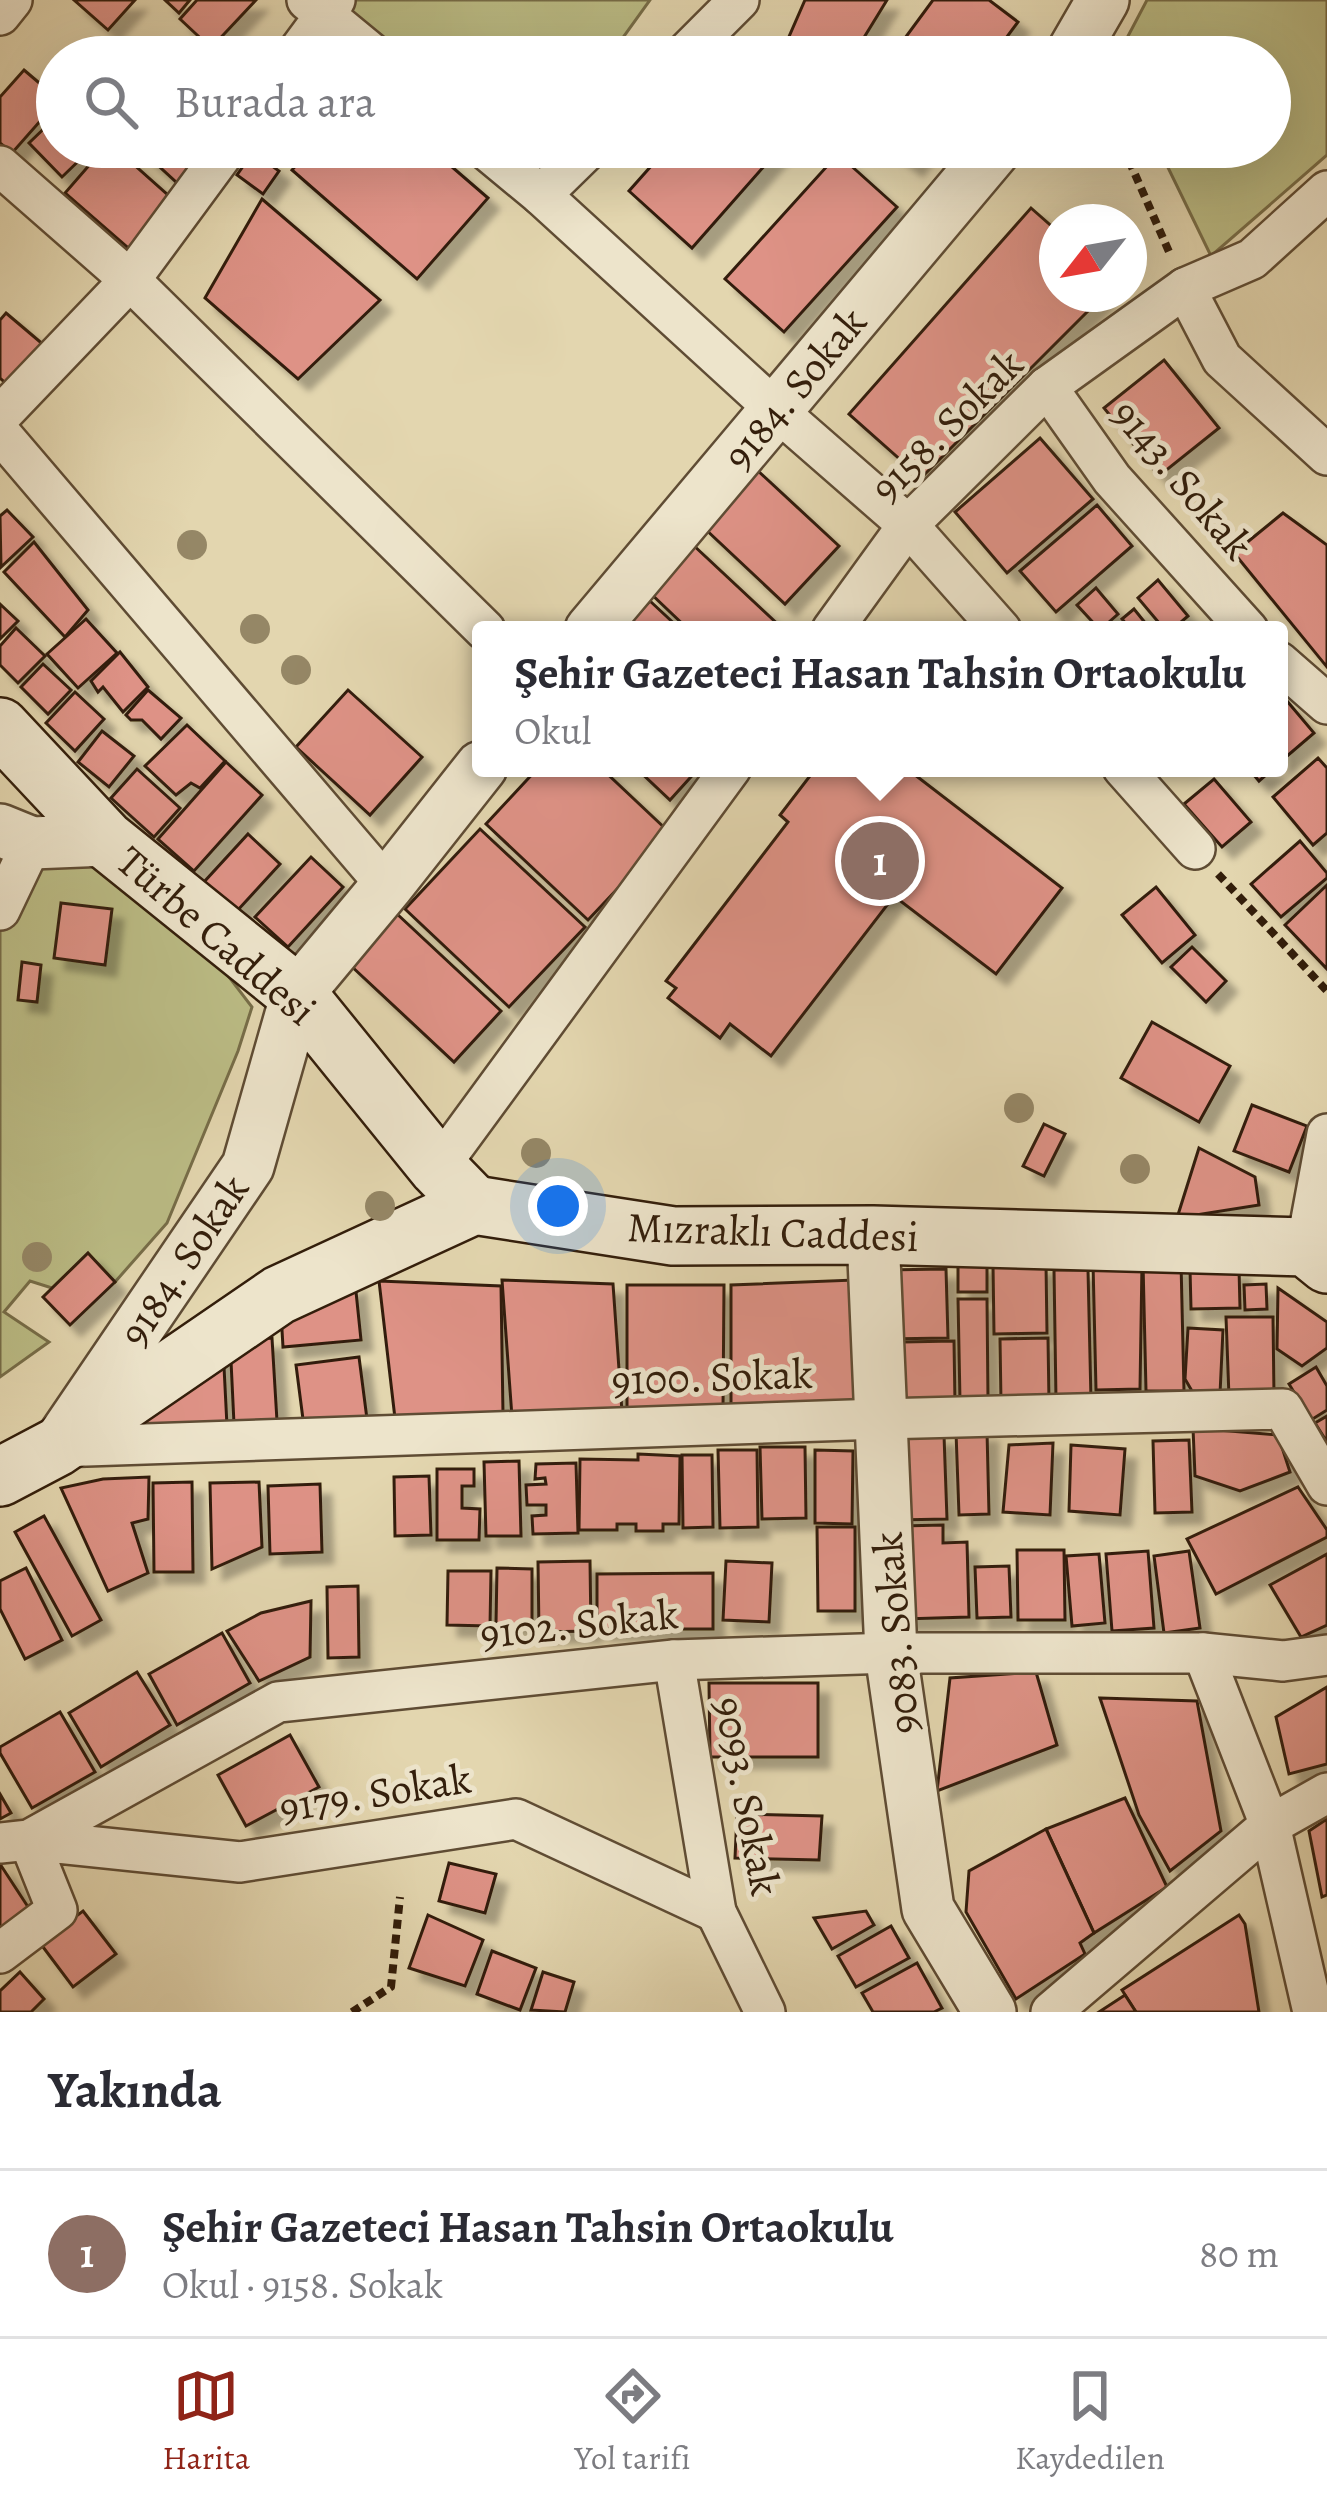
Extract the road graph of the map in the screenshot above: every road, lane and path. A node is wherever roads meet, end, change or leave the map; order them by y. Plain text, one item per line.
1 (12, 0) edge
2 (740, 0) edge
3 (1103, 0) edge
4 (323, 5) edge
5 (0, 15) edge
6 (306, 36) edge
7 (355, 36) edge
8 (703, 36) edge
9 (1084, 36) edge
10 (0, 166) edge
11 (213, 168) edge
12 (508, 168) edge
13 (569, 168) edge
14 (979, 168) edge
15 (1132, 168) edge
16 (1327, 191) edge
17 (541, 195) junction
18 (130, 280) junction
19 (1185, 288) junction
20 (1047, 387) junction
21 (776, 409) junction
22 (0, 416) edge
23 (0, 433) edge
24 (1327, 455) edge
25 (908, 525) junction
26 (476, 621) edge
27 (599, 621) edge
28 (839, 621) edge
29 (993, 621) edge
30 (1240, 621) edge
31 (1288, 670) edge
32 (1327, 704) edge
33 (0, 727) edge
34 (472, 777) edge
35 (725, 777) edge
36 (1131, 777) edge
37 (16, 837) edge
38 (106, 839) junction
39 (1195, 850) joint
40 (387, 886) junction
41 (0, 910) edge
42 (1327, 991) edge
43 (297, 994) junction
44 (1327, 1134) edge
45 (456, 1187) junction
46 (873, 1235) junction
47 (1320, 1246) edge
48 (880, 1419) junction
49 (57, 1448) junction
50 (0, 1477) edge
51 (1327, 1485) edge
52 (891, 1653) junction
53 (1204, 1654) junction
54 (1327, 1655) edge
55 (674, 1660) junction
56 (1327, 1793) edge
57 (1270, 1825) junction
58 (14, 1842) edge
59 (400, 1897) dead end
60 (716, 1912) junction
61 (0, 1953) edge
62 (352, 2012) edge
63 (766, 2012) edge
64 (990, 2012) edge
65 (1051, 2012) edge
66 (1313, 2012) edge

1 - 5 street
2 - 8 street
3 - 9 street
4 - 6 street
4 - 7 street
10 - 18 street
11 - 18 street
12 - 17 street
13 - 17 street
14 - 21 street, 9184. Sokak
15 - 19 path
16 - 19 street, 9158. Sokak
17 - 21 street
18 - 22 street
18 - 26 street
19 - 20 street, 9158. Sokak
19 - 24 street
20 - 25 street, 9158. Sokak
20 - 30 street, 9143. Sokak
21 - 25 street
21 - 27 street, 9184. Sokak
23 - 40 street
25 - 28 street, 9158. Sokak
25 - 29 street
31 - 32 street
33 - 38 main road, Türbe Caddesi
34 - 40 street, 9184. Sokak
35 - 45 street
36 - 39 street
37 - 38 street
37 - 41 street
38 - 43 main road, Türbe Caddesi
39 - 42 path
40 - 43 street, 9184. Sokak
43 - 45 main road, Türbe Caddesi
43 - 49 street, 9184. Sokak
44 - 47 street
45 - 46 main road, Mızraklı Caddesi
45 - 49 main road
46 - 47 main road, Mızraklı Caddesi
46 - 48 street, 9083. Sokak
48 - 49 street, 9100. Sokak
48 - 51 street, 9100. Sokak
48 - 52 street, 9083. Sokak
49 - 50 main road
52 - 53 street, 9102. Sokak
52 - 55 street, 9102. Sokak
52 - 64 street, 9083. Sokak
53 - 54 street, 9102. Sokak
53 - 57 street
55 - 58 street, 9102. Sokak
55 - 60 street, 9093. Sokak
56 - 57 street
57 - 65 street
57 - 66 street
58 - 60 street, 9179. Sokak
58 - 61 street
59 - 62 path
60 - 63 street, 9093. Sokak

